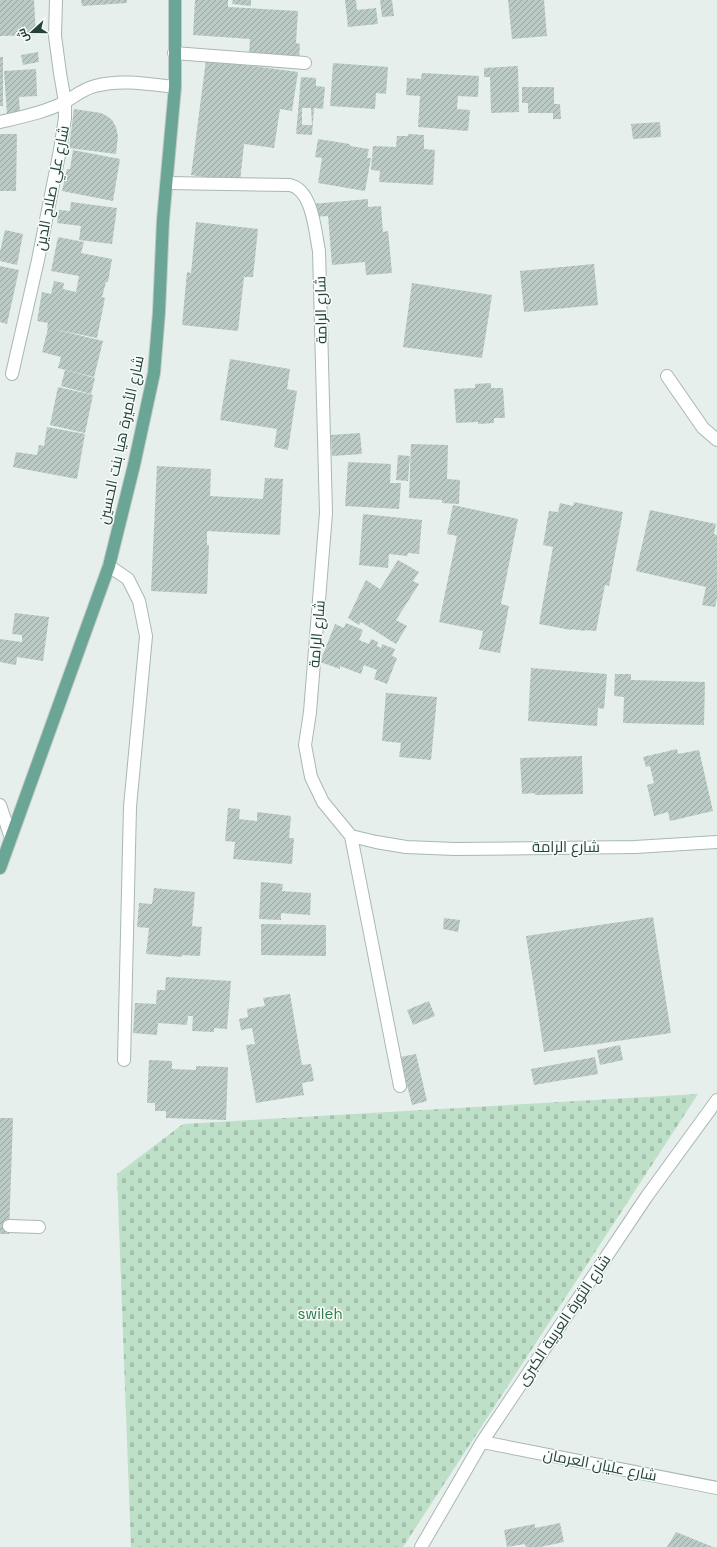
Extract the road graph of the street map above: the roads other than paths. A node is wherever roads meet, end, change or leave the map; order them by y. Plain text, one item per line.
1 (56, 0) edge
2 (174, 0) edge
3 (174, 53) junction
4 (305, 63) dead end
5 (175, 87) junction
6 (65, 102) junction
7 (0, 122) edge
8 (166, 183) junction
9 (12, 374) dead end
10 (667, 376) dead end
11 (717, 440) edge
12 (109, 566) junction
13 (0, 805) edge
14 (351, 836) junction
15 (11, 838) junction
16 (717, 842) edge
17 (0, 868) edge
18 (124, 1060) dead end
19 (400, 1086) dead end
20 (717, 1100) edge
21 (9, 1226) dead end
22 (39, 1227) dead end
23 (482, 1442) junction
24 (717, 1488) edge
25 (421, 1547) edge

1 - 6 street, شارع علي صلاح الدين
2 - 3 main road, شارع الأميرة هيا بنت الحسين
3 - 4 street
3 - 5 main road, شارع الأميرة هيا بنت الحسين
5 - 6 street
5 - 8 main road, شارع الأميرة هيا بنت الحسين
6 - 7 street
6 - 9 street, شارع علي صلاح الدين
8 - 12 main road, شارع الأميرة هيا بنت الحسين
8 - 14 street, شارع الرامة
10 - 11 street
12 - 15 main road, شارع الأميرة هيا بنت الحسين
12 - 18 street
13 - 15 street
14 - 16 street, شارع الرامة
14 - 19 street
15 - 17 main road, شارع الأميرة هيا بنت الحسين
20 - 23 street, شارع الثورة العربية الكبرى
21 - 22 street
23 - 24 street, شارع عليان العرمان
23 - 25 street, شارع الثورة العربية الكبرى

